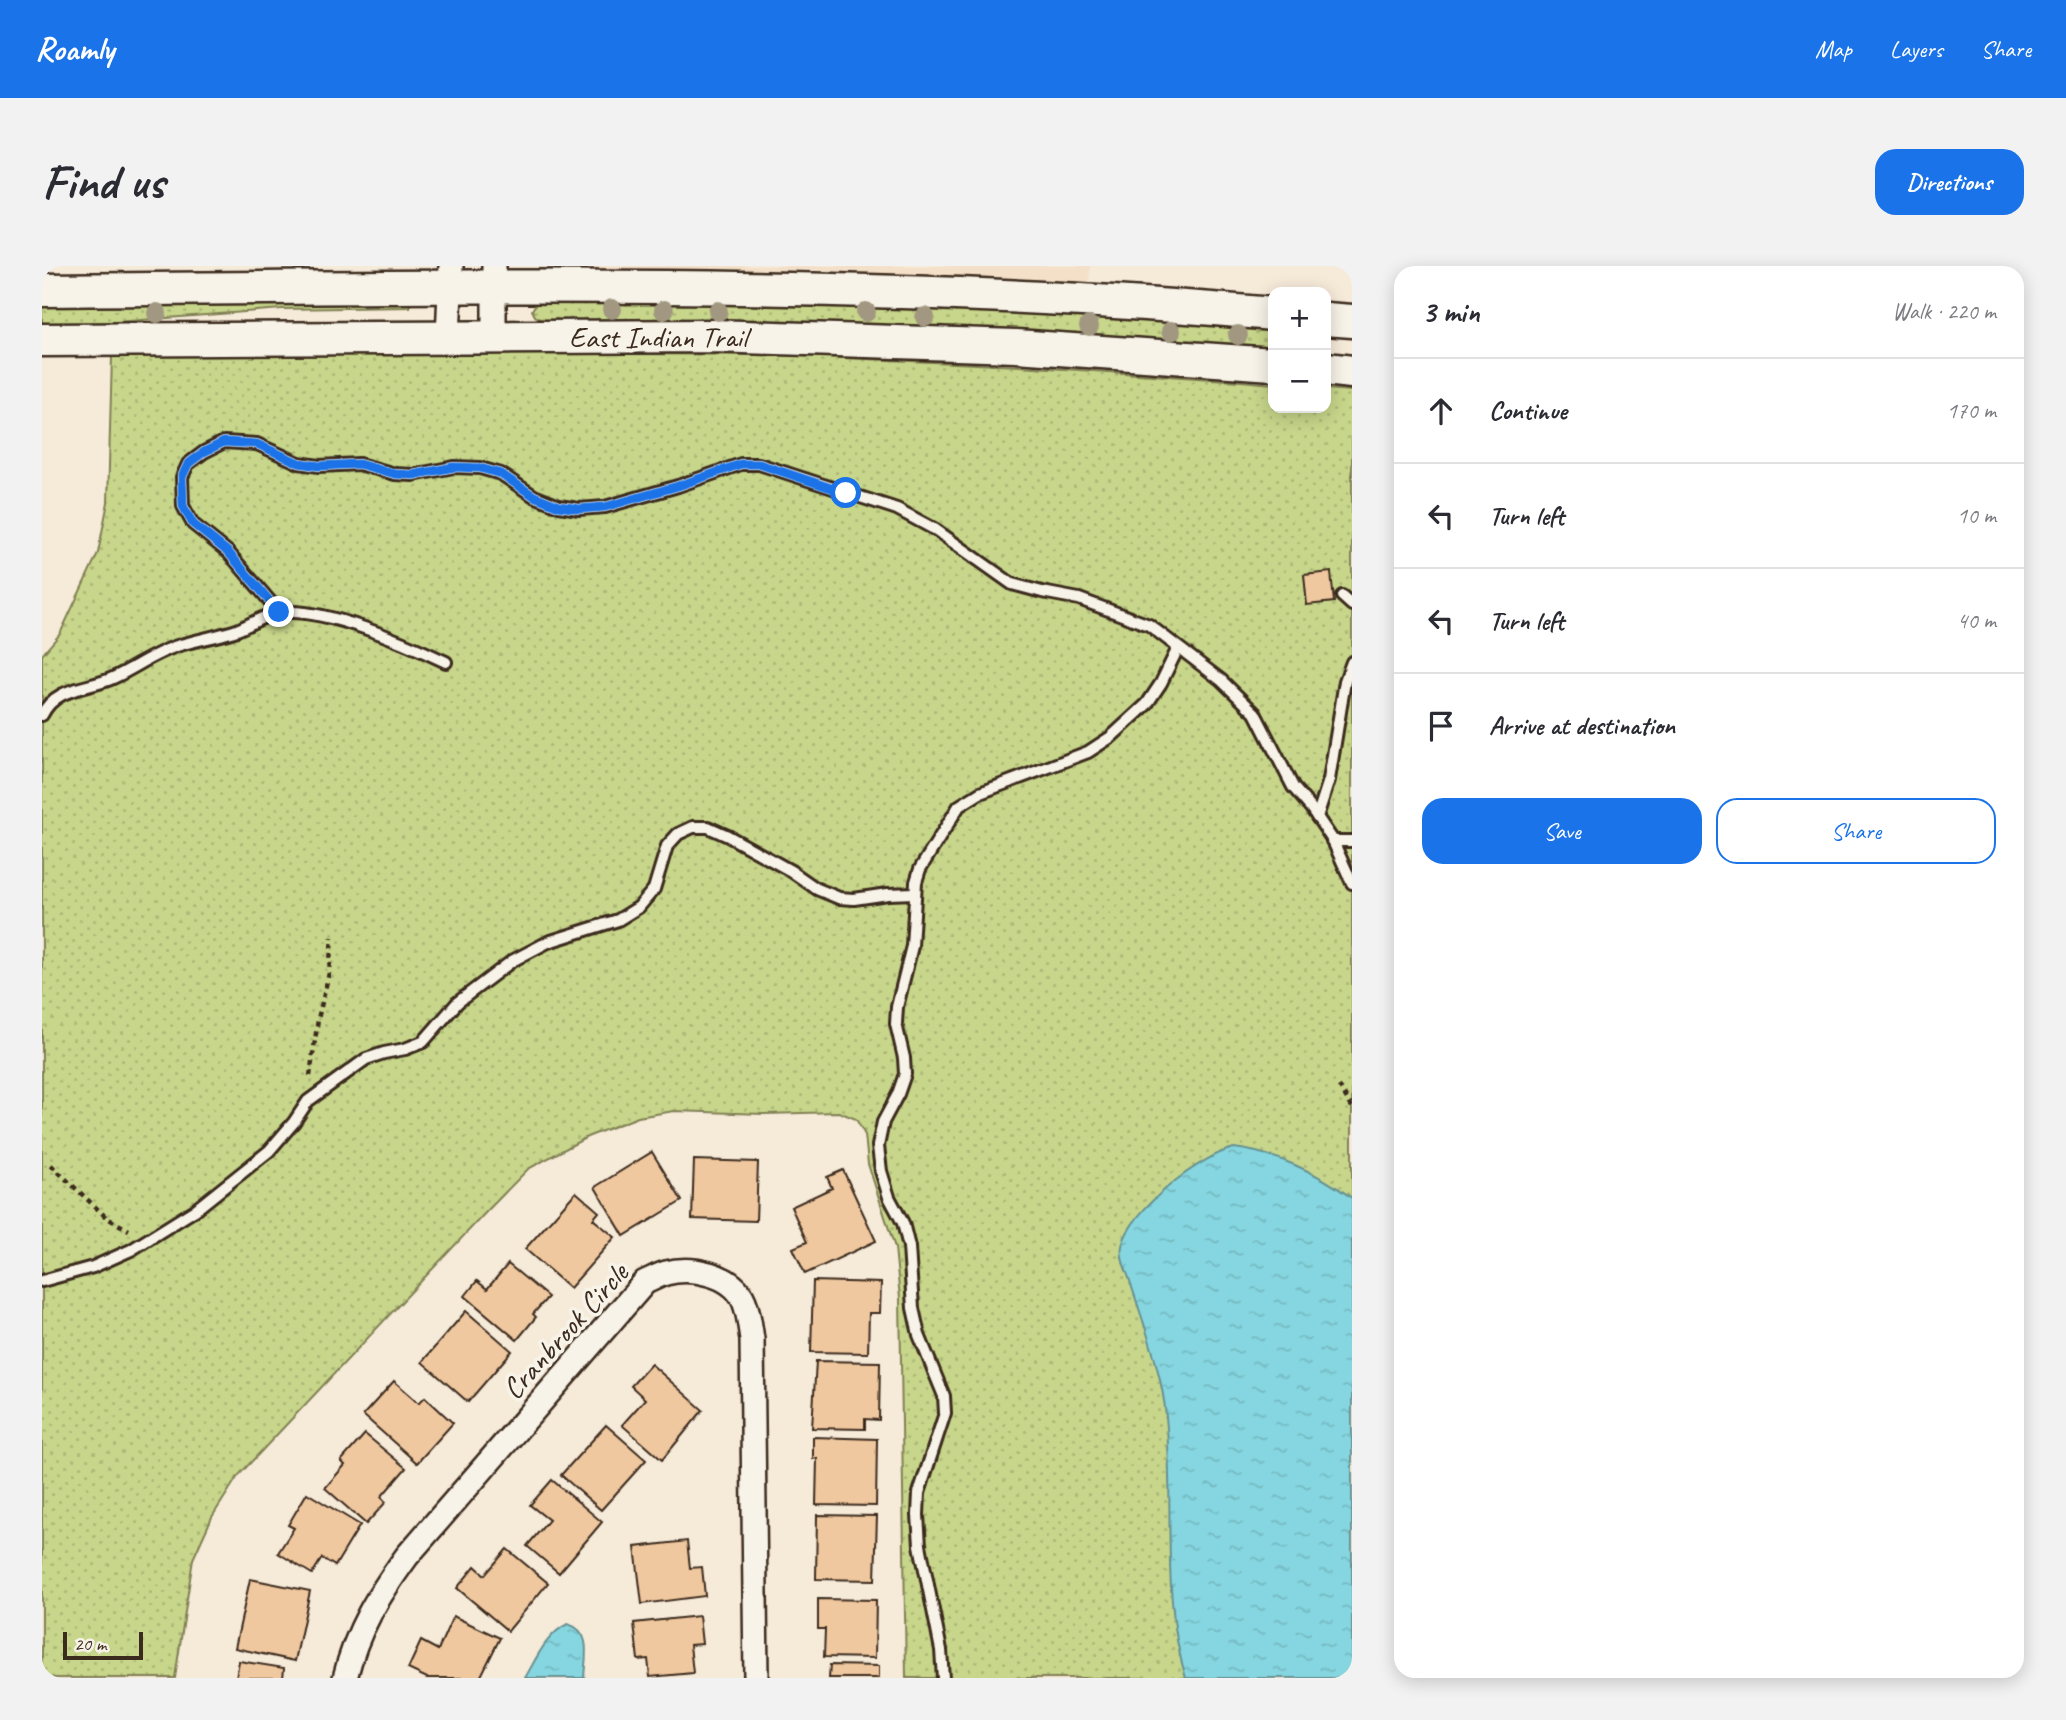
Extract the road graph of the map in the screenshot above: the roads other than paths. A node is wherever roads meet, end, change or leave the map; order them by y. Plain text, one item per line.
1 (450, 276) edge
2 (494, 276) edge
3 (42, 290) edge
4 (1268, 314) edge
5 (1331, 319) edge
6 (1352, 321) edge
7 (494, 337) junction
8 (448, 338) junction
9 (42, 340) edge
10 (1268, 364) edge
11 (1331, 370) edge
12 (1352, 372) edge
13 (1342, 596) dead end
14 (1352, 605) edge
15 (279, 612) junction
16 (1178, 648) junction
17 (446, 662) dead end
18 (1352, 662) edge
19 (42, 715) edge
20 (1317, 817) junction
21 (1332, 841) junction
22 (1352, 841) edge
23 (1352, 883) edge
24 (915, 893) junction
25 (42, 1281) edge
26 (345, 1678) edge
27 (756, 1678) edge
28 (943, 1678) edge

1 - 2 main road, East Indian Trail
1 - 3 main road, East Indian Trail
1 - 8 street
2 - 4 main road, East Indian Trail
2 - 7 street
5 - 6 main road
7 - 8 main road, East Indian Trail
7 - 10 main road, East Indian Trail
8 - 9 main road, East Indian Trail
11 - 12 main road
13 - 14 lane
15 - 16 lane
15 - 17 lane
15 - 19 lane
16 - 20 lane
16 - 24 lane
18 - 20 lane
20 - 21 lane
21 - 22 lane
21 - 23 lane
24 - 25 lane
24 - 28 lane
26 - 27 street, Cranbrook Circle

